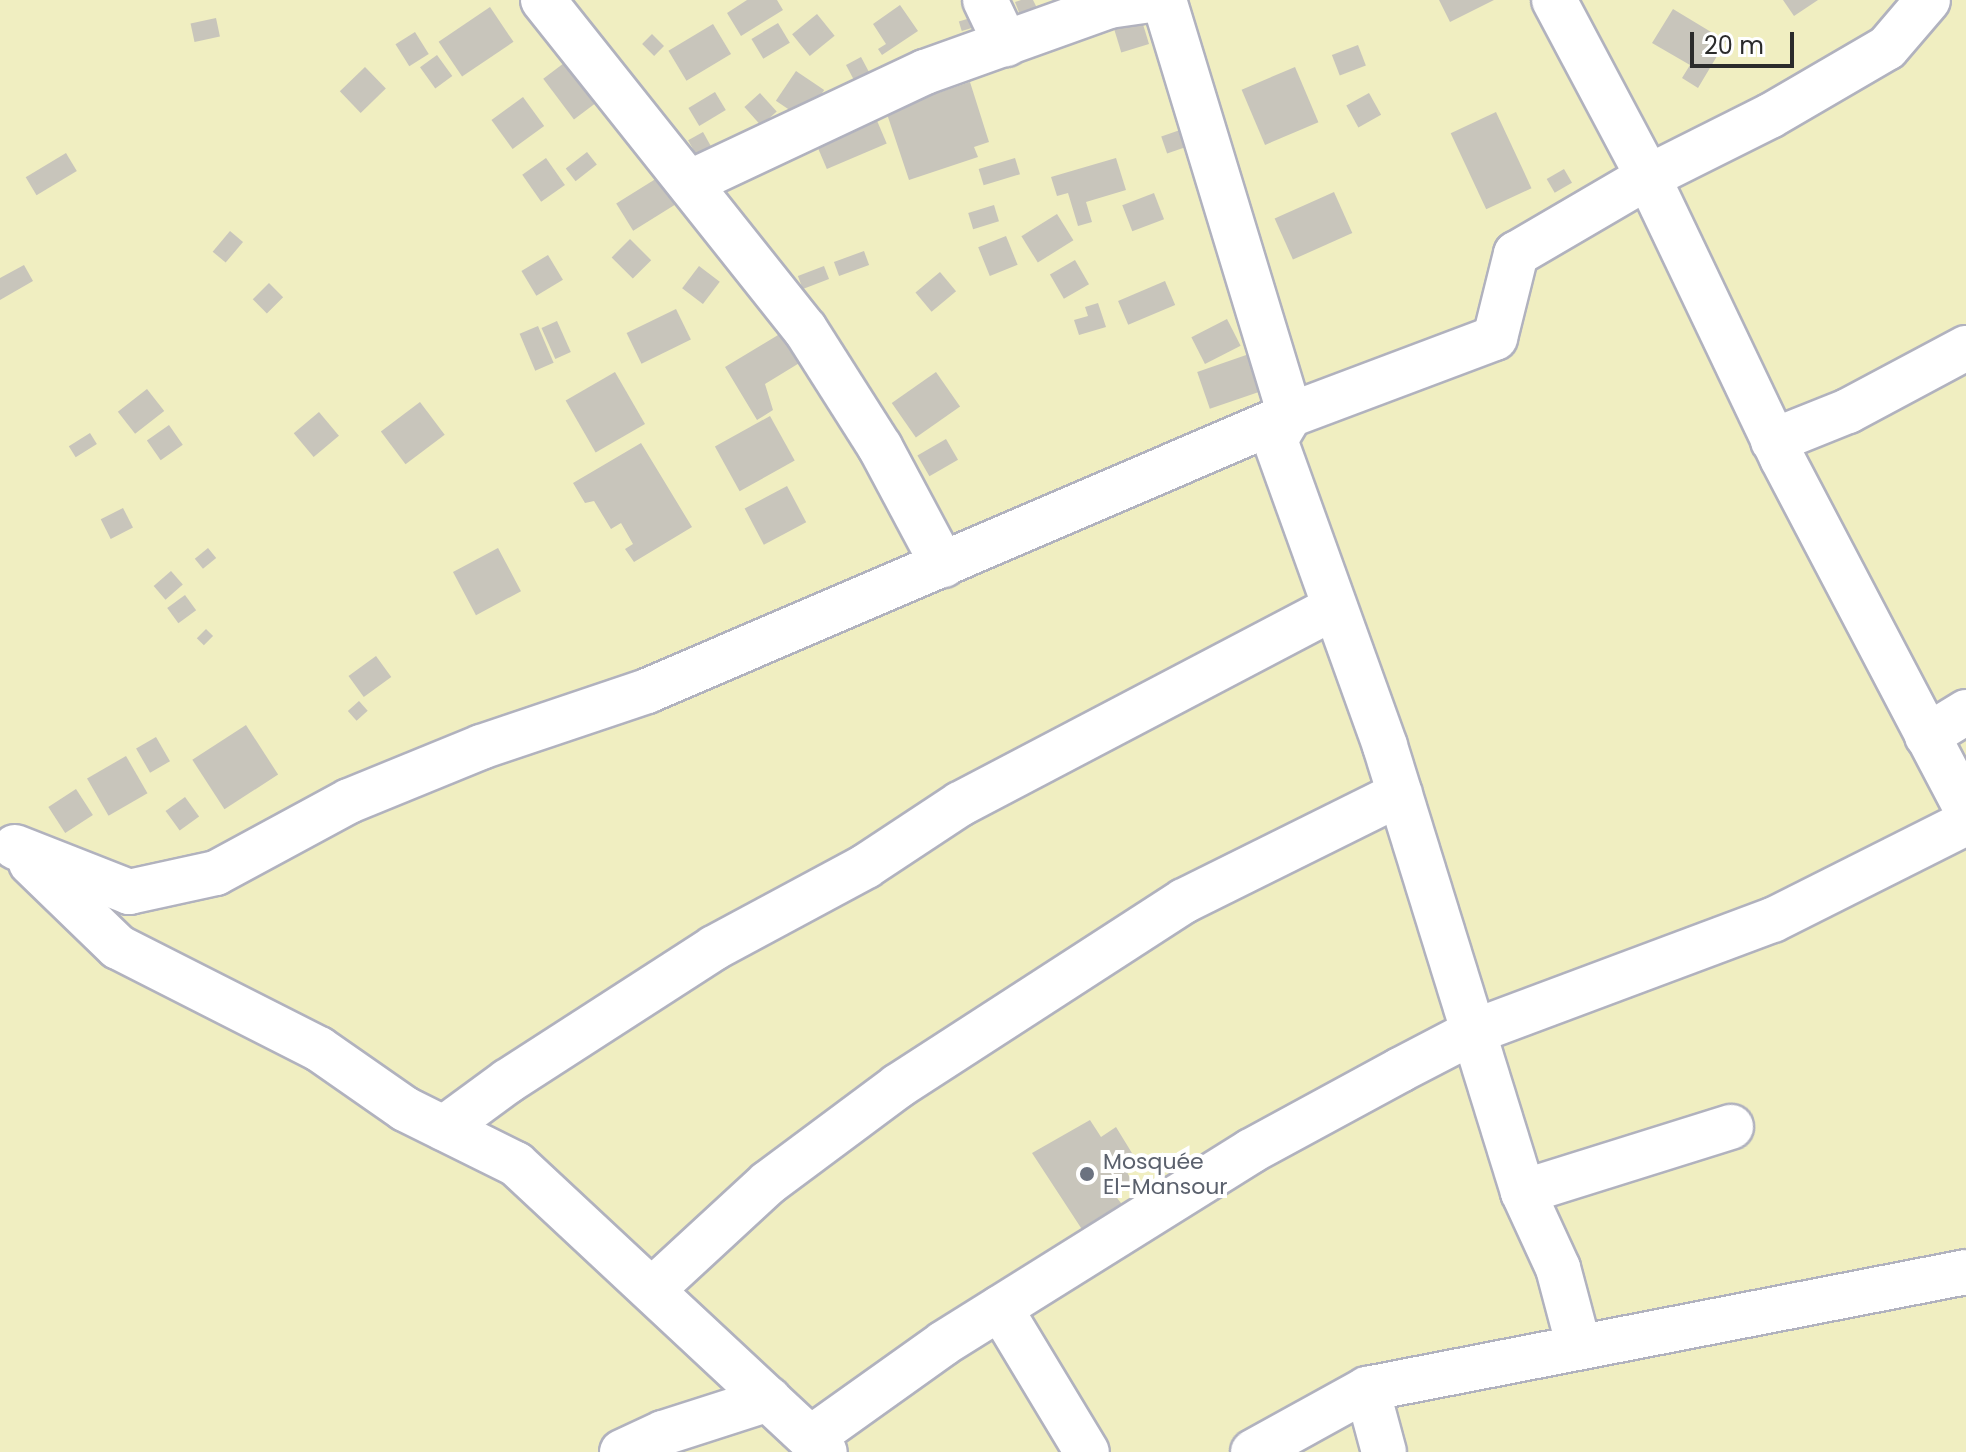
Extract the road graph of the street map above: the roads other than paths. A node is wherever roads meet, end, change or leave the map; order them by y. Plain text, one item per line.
1 (543, 0) edge
2 (985, 0) edge
3 (1151, 0) edge
4 (1164, 0) edge
5 (1554, 0) edge
6 (1928, 0) edge
7 (1006, 44) junction
8 (1648, 177) junction
9 (691, 182) junction
10 (1966, 348) edge
11 (1290, 415) junction
12 (1773, 441) junction
13 (943, 565) junction
14 (1334, 608) junction
15 (1966, 712) edge
16 (1927, 736) junction
17 (1400, 794) junction
18 (1966, 809) edge
19 (1966, 823) edge
20 (8, 842) edge
21 (1473, 1032) junction
22 (1731, 1127) dead end
23 (444, 1128) junction
24 (1523, 1192) junction
25 (1966, 1272) edge
26 (652, 1290) junction
27 (1000, 1308) junction
28 (1579, 1347) junction
29 (1367, 1389) junction
30 (769, 1399) junction
31 (818, 1445) edge
32 (622, 1452) edge
33 (1087, 1452) edge
34 (1253, 1452) edge
35 (1384, 1452) edge

1 - 9 street
2 - 7 street
3 - 7 street
4 - 11 street
5 - 8 street
6 - 8 street
7 - 9 street
8 - 11 street
8 - 12 street
9 - 13 street
10 - 12 street
11 - 13 street
11 - 14 street
12 - 16 street
13 - 20 street
14 - 17 street
14 - 23 street
15 - 16 street
16 - 18 street
17 - 21 street
17 - 26 street
19 - 21 street
20 - 23 street
21 - 24 street
21 - 27 street
22 - 24 street
23 - 26 street
24 - 28 street
25 - 28 street
26 - 30 street
27 - 31 street
27 - 33 street
28 - 29 street
29 - 34 street
29 - 35 street
30 - 31 street
30 - 32 street

